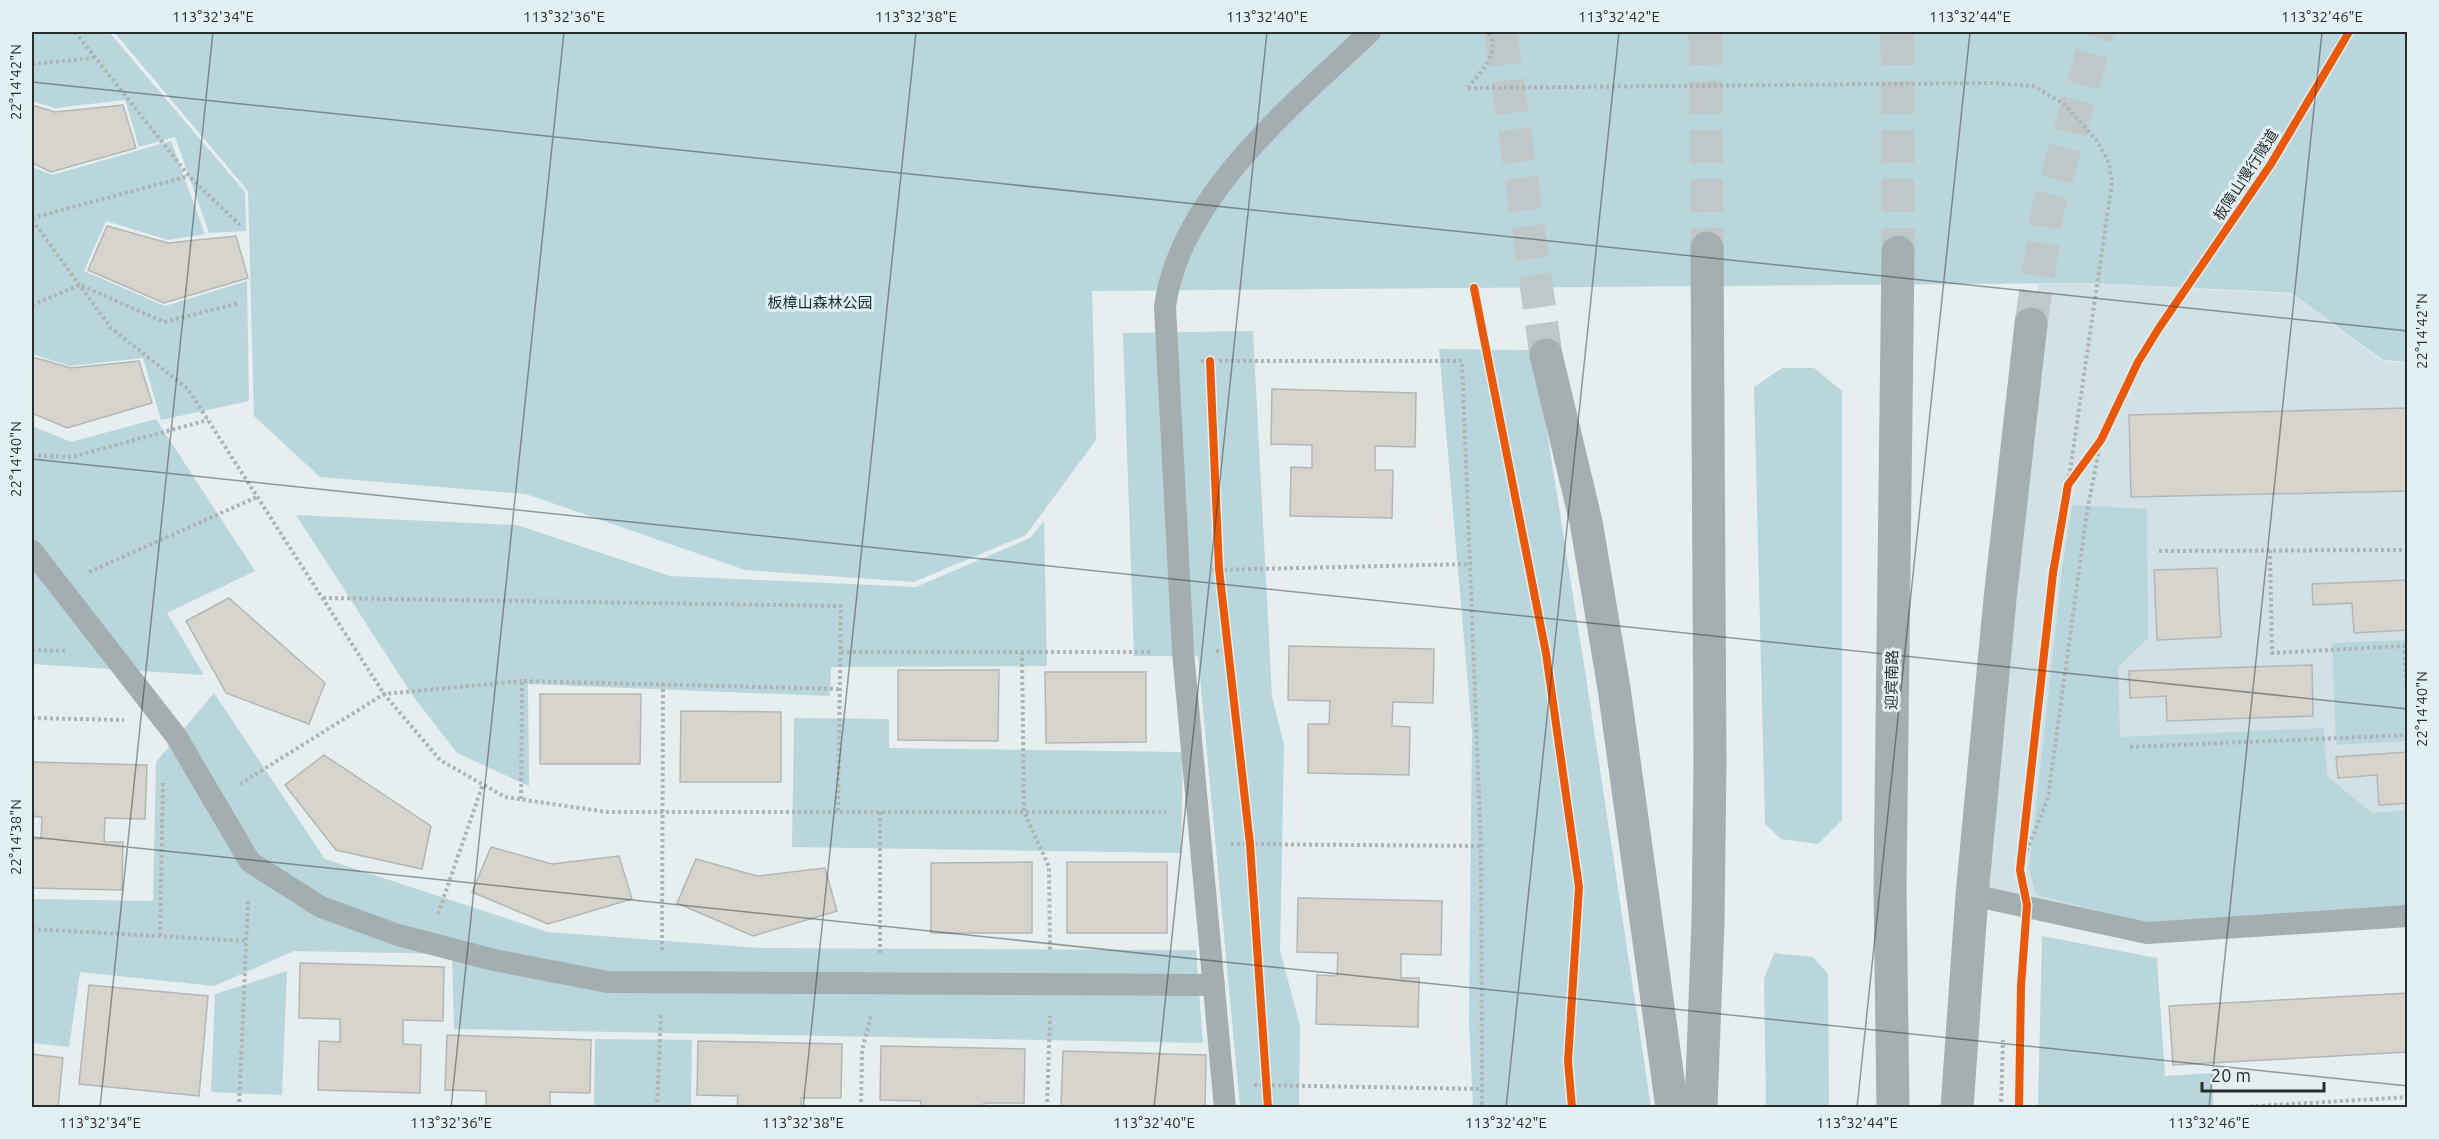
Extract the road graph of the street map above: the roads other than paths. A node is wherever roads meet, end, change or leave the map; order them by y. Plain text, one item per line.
1 (1371, 32) edge
2 (1707, 248) tunnel mouth
3 (1898, 252) tunnel mouth
4 (2031, 324) tunnel mouth
5 (1546, 355) tunnel mouth
6 (32, 551) edge
7 (1972, 895) junction
8 (2408, 916) edge
9 (1214, 985) junction
10 (1225, 1107) edge
11 (1672, 1107) edge
12 (1701, 1107) edge
13 (1893, 1107) edge
14 (1958, 1107) edge

1 - 9 lane
2 - 12 main road
3 - 13 main road, 迎宾南路
4 - 7 main road
5 - 11 main road
6 - 9 lane
7 - 8 lane
7 - 14 main road
9 - 10 lane

